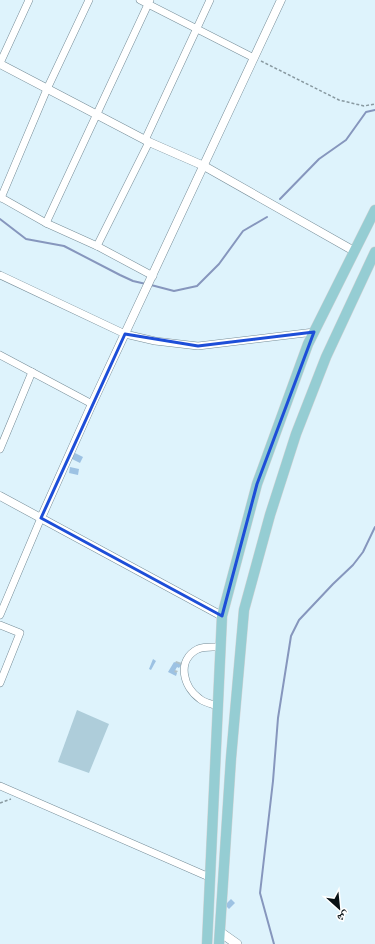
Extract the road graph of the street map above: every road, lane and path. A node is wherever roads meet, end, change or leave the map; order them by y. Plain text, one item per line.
1 (29, 0) edge
2 (89, 0) edge
3 (140, 0) edge
4 (210, 0) edge
5 (281, 0) edge
6 (149, 2) edge
7 (197, 29) junction
8 (254, 58) junction
9 (0, 64) edge
10 (47, 89) junction
11 (375, 104) edge
12 (97, 114) junction
13 (147, 141) junction
14 (204, 166) junction
15 (0, 197) edge
16 (375, 210) edge
17 (46, 224) junction
18 (97, 246) junction
19 (354, 251) junction
20 (375, 252) edge
21 (0, 275) edge
22 (152, 278) junction
23 (314, 332) junction
24 (125, 334) junction
25 (0, 355) edge
26 (32, 372) junction
27 (92, 404) junction
28 (0, 449) edge
29 (0, 496) edge
30 (41, 518) junction
31 (0, 615) edge
32 (222, 616) junction
33 (0, 625) edge
34 (220, 647) junction
35 (3, 668) edge
36 (0, 682) edge
37 (218, 706) junction
38 (217, 718) junction
39 (234, 720) junction
40 (0, 786) edge
41 (209, 877) junction
42 (220, 932) junction
43 (207, 944) edge
44 (219, 944) edge
45 (237, 944) edge

1 - 9 street
2 - 10 street
3 - 6 street
4 - 7 street
5 - 8 street
6 - 7 street
6 - 12 street
7 - 8 street
7 - 13 street
8 - 11 path
8 - 14 street
9 - 10 street
10 - 12 street
10 - 15 street
12 - 13 street
12 - 17 street
13 - 14 street
13 - 18 street
14 - 19 street
14 - 22 street
15 - 17 street
16 - 19 main road
17 - 18 street
18 - 22 street
19 - 23 main road
20 - 39 main road
21 - 24 street
22 - 24 street
23 - 24 street
23 - 32 main road
24 - 27 street
25 - 26 street
26 - 27 street
26 - 28 street
27 - 30 street
29 - 30 street
30 - 31 street
30 - 32 street
32 - 34 main road
33 - 35 street
34 - 37 main road
34 - 37 street
35 - 36 street
37 - 38 main road
38 - 39 main road
38 - 41 main road
39 - 42 main road
40 - 41 street
41 - 43 main road
42 - 44 main road
42 - 45 main road

